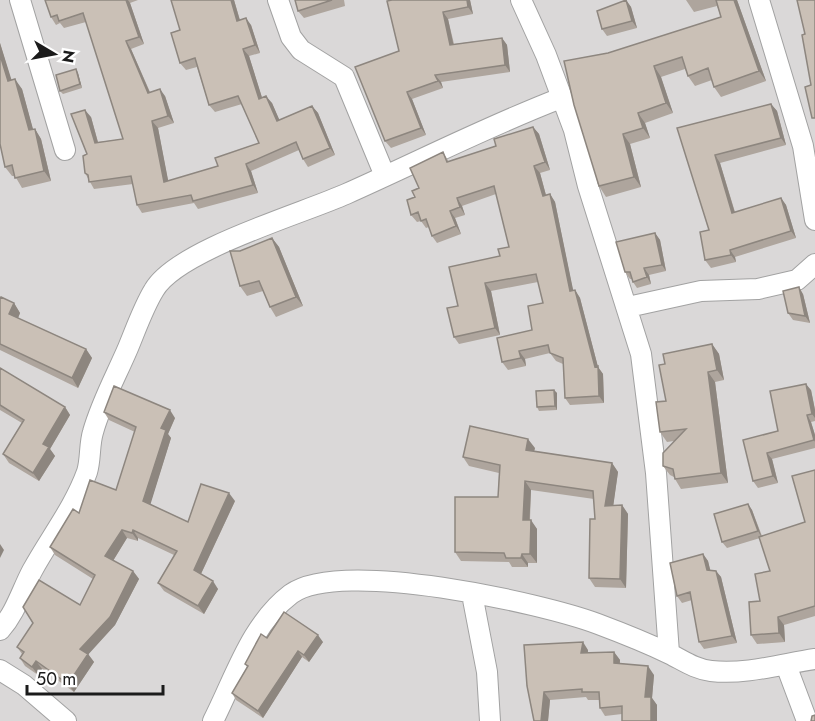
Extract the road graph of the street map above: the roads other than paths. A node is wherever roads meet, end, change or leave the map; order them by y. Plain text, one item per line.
1 (20, 0) edge
2 (278, 0) edge
3 (521, 0) edge
4 (759, 0) edge
5 (561, 98) junction
6 (65, 150) dead end
7 (385, 176) junction
8 (815, 220) edge
9 (815, 264) edge
10 (628, 308) junction
11 (472, 594) junction
12 (0, 630) edge
13 (669, 653) junction
14 (815, 658) edge
15 (786, 664) junction
16 (0, 670) edge
17 (66, 721) edge
18 (213, 721) edge
19 (490, 721) edge
20 (807, 721) edge

1 - 6 street
2 - 7 street
3 - 5 street
4 - 8 street
5 - 7 street
5 - 10 street
7 - 12 street
9 - 10 street
10 - 13 street
11 - 13 street
11 - 18 street
11 - 19 street
13 - 15 street
14 - 15 street
15 - 20 street
16 - 17 street

